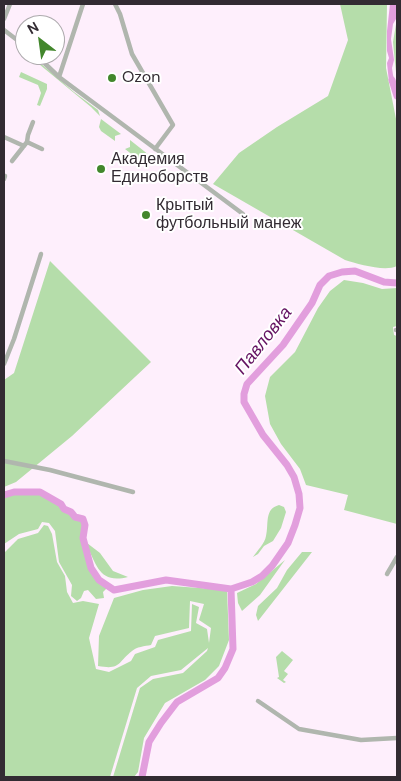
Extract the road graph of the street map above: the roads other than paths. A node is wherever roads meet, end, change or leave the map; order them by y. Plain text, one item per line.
1 (10, 4) edge
2 (83, 4) edge
3 (115, 4) edge
4 (4, 19) edge
5 (4, 30) edge
6 (15, 38) edge
7 (46, 65) edge
8 (59, 77) junction
9 (33, 122) dead end
10 (4, 137) edge
11 (25, 144) junction
12 (154, 148) junction
13 (42, 149) dead end
14 (12, 162) dead end
15 (243, 214) dead end
16 (40, 254) dead end
17 (4, 364) edge
18 (4, 461) edge
19 (133, 492) dead end
20 (397, 556) edge
21 (387, 574) dead end
22 (258, 701) dead end
23 (397, 738) edge

1 - 4 street
2 - 8 street
3 - 12 street
5 - 6 street
7 - 8 street
8 - 12 street
9 - 11 street
10 - 11 street
11 - 13 street
11 - 14 street
12 - 15 street
16 - 17 street
18 - 19 street
20 - 21 street
22 - 23 street

